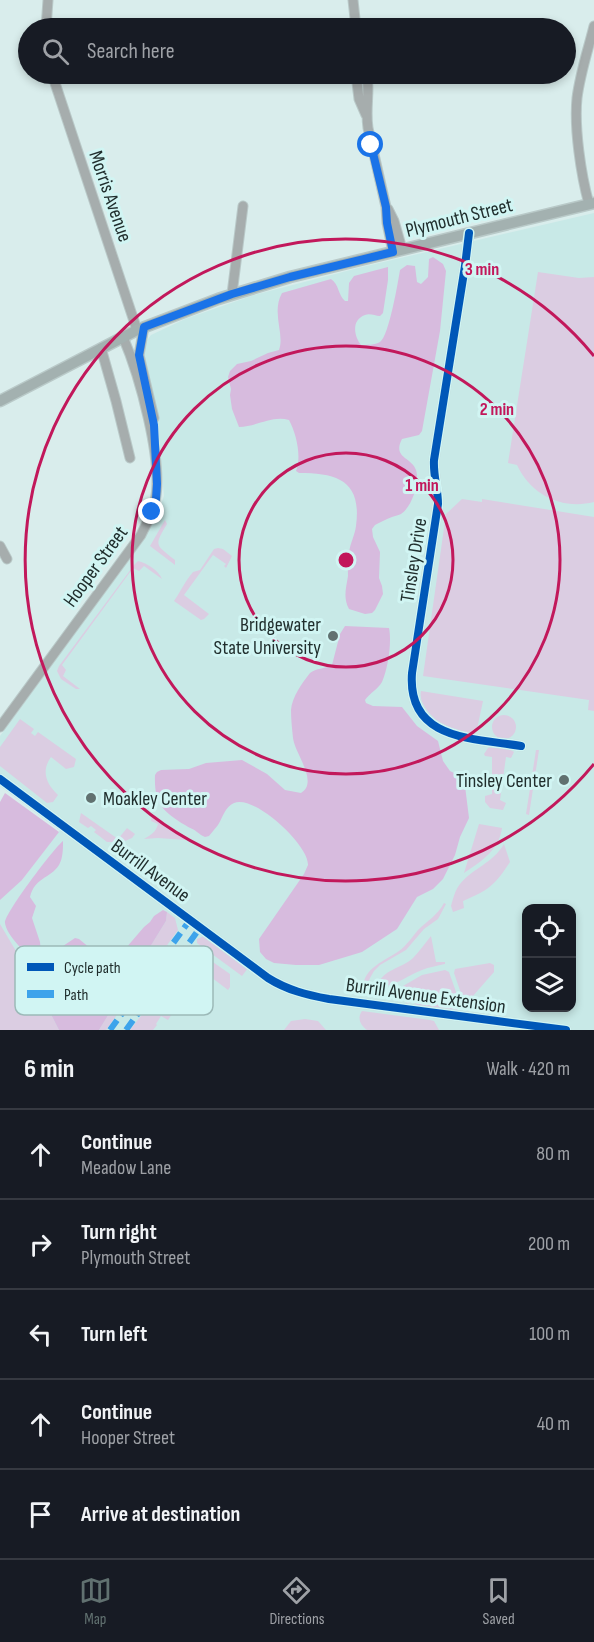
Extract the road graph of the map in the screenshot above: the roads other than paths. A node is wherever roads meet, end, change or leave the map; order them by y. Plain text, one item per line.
1 (48, 0) edge
2 (353, 0) edge
3 (47, 18) edge
4 (355, 18) edge
5 (594, 26) edge
6 (55, 84) edge
7 (357, 84) edge
8 (369, 84) edge
9 (366, 115) junction
10 (591, 203) edge
11 (243, 206) dead end
12 (469, 232) junction
13 (398, 250) junction
14 (232, 294) junction
15 (140, 329) junction
16 (123, 337) junction
17 (100, 348) junction
18 (0, 401) edge
19 (130, 458) dead end
20 (155, 462) junction
21 (0, 546) edge
22 (7, 559) dead end
23 (0, 727) edge
24 (521, 746) dead end
25 (0, 779) edge
26 (283, 987) joint
27 (566, 1030) edge

1 - 3 street
2 - 4 street
5 - 10 street
6 - 15 street, Morris Avenue
7 - 9 street
8 - 9 street
9 - 13 street
10 - 12 main road, Plymouth Street
11 - 14 street
12 - 13 main road, Plymouth Street
12 - 24 street, Tinsley Drive
13 - 14 main road, Plymouth Street
14 - 15 main road, Plymouth Street
15 - 16 main road, Plymouth Street
15 - 20 street
16 - 17 main road, Plymouth Street
16 - 20 street, Hooper Street
17 - 18 main road, Plymouth Street
17 - 19 street
20 - 23 street, Hooper Street
21 - 22 street
25 - 26 street, Burrill Avenue
26 - 27 street, Burrill Avenue Extension

